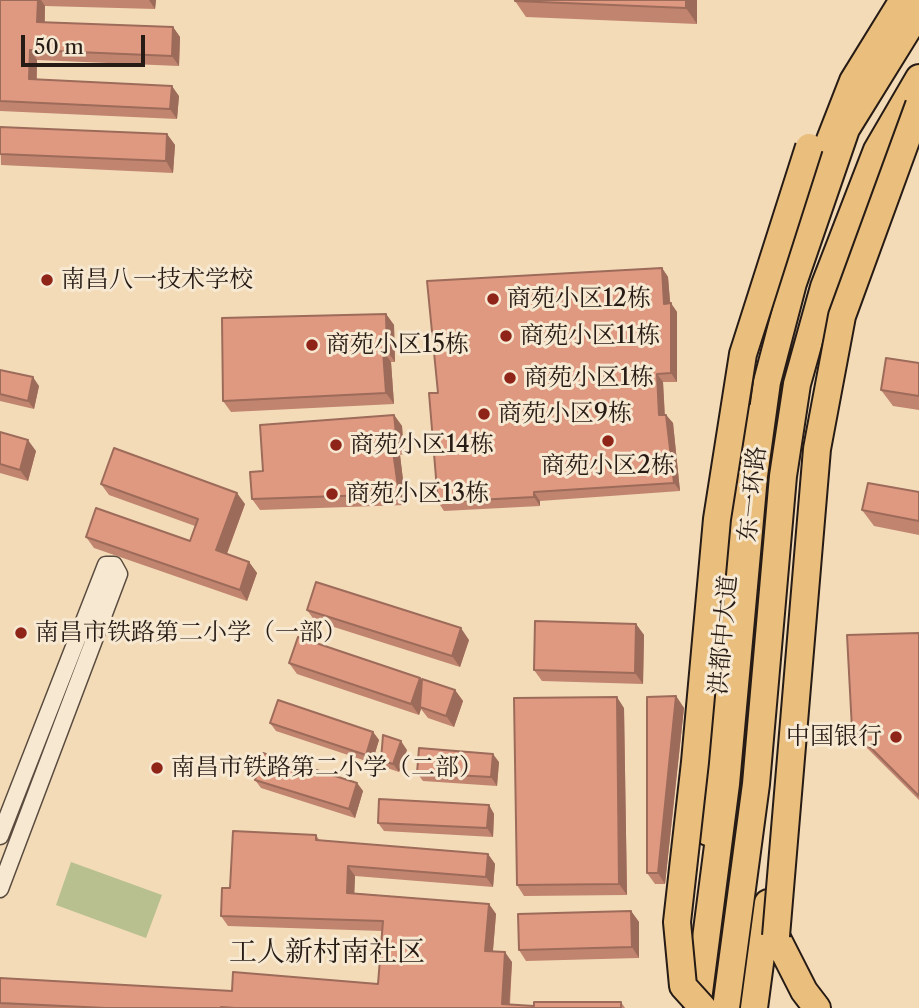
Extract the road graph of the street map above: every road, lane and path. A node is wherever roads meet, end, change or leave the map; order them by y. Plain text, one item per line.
1 (887, 0) edge
2 (903, 0) edge
3 (919, 11) edge
4 (919, 78) edge
5 (919, 105) edge
6 (919, 138) edge
7 (0, 836) edge
8 (0, 889) edge
9 (776, 936) junction
10 (688, 1008) edge
11 (697, 1008) edge
12 (703, 1008) edge
13 (726, 1008) edge
14 (754, 1008) edge
15 (761, 1008) edge
16 (817, 1008) edge

1 - 12 main road, bridge
2 - 10 main road, 洪都中大道
3 - 11 main road, 东一环路
4 - 13 main road, 东一环路
5 - 9 main road, bridge
6 - 14 main road
7 - 8 street
9 - 15 main road
9 - 16 main road

